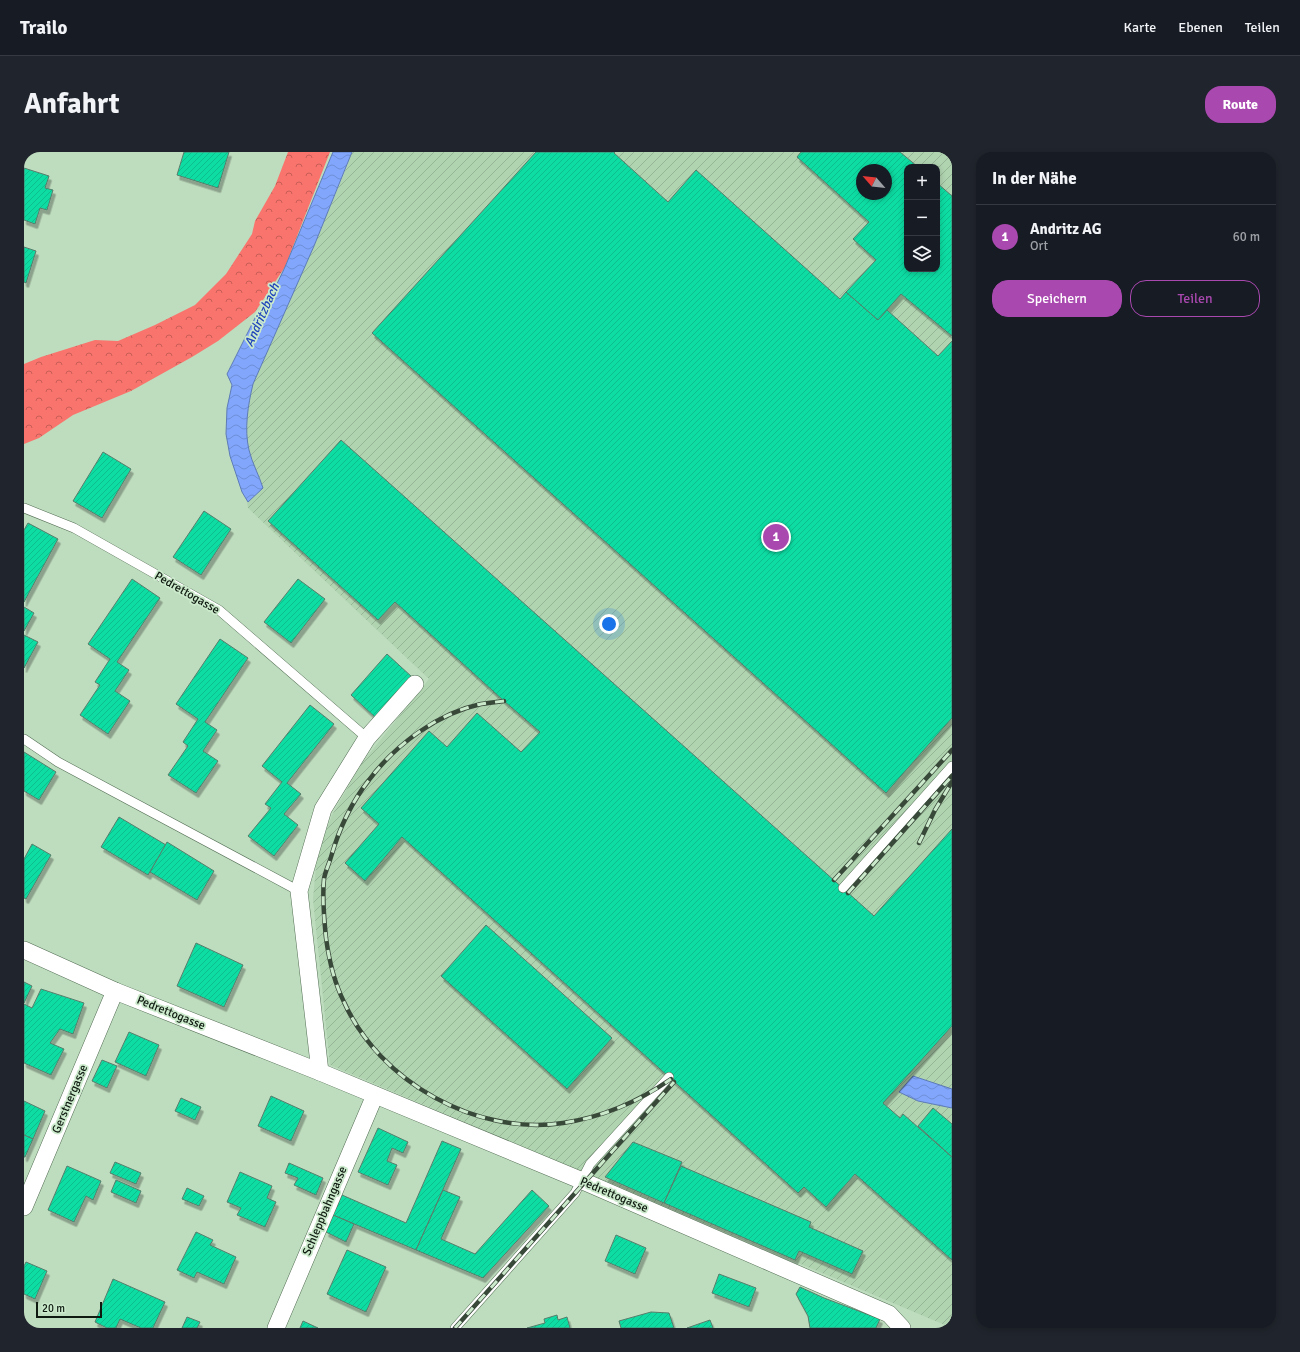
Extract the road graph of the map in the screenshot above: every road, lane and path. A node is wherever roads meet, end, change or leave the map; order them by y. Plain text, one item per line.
1 (24, 508) edge
2 (415, 684) dead end
3 (367, 738) junction
4 (24, 739) edge
5 (952, 766) edge
6 (843, 888) dead end
7 (299, 891) junction
8 (24, 950) edge
9 (115, 991) junction
10 (320, 1072) junction
11 (669, 1077) dead end
12 (375, 1095) junction
13 (581, 1181) junction
14 (24, 1207) edge
15 (276, 1328) edge
16 (455, 1328) edge
17 (902, 1328) edge

1 - 3 lane, Pedrettogasse
2 - 3 street
3 - 7 street
4 - 7 lane
5 - 6 lane
7 - 10 street
8 - 9 street, Pedrettogasse
9 - 10 street, Pedrettogasse
9 - 14 street, Gerstnergasse
10 - 12 street, Pedrettogasse
11 - 13 lane
12 - 13 street, Pedrettogasse
12 - 15 street, Schleppbahngasse
13 - 16 lane
13 - 17 street, Pedrettogasse

